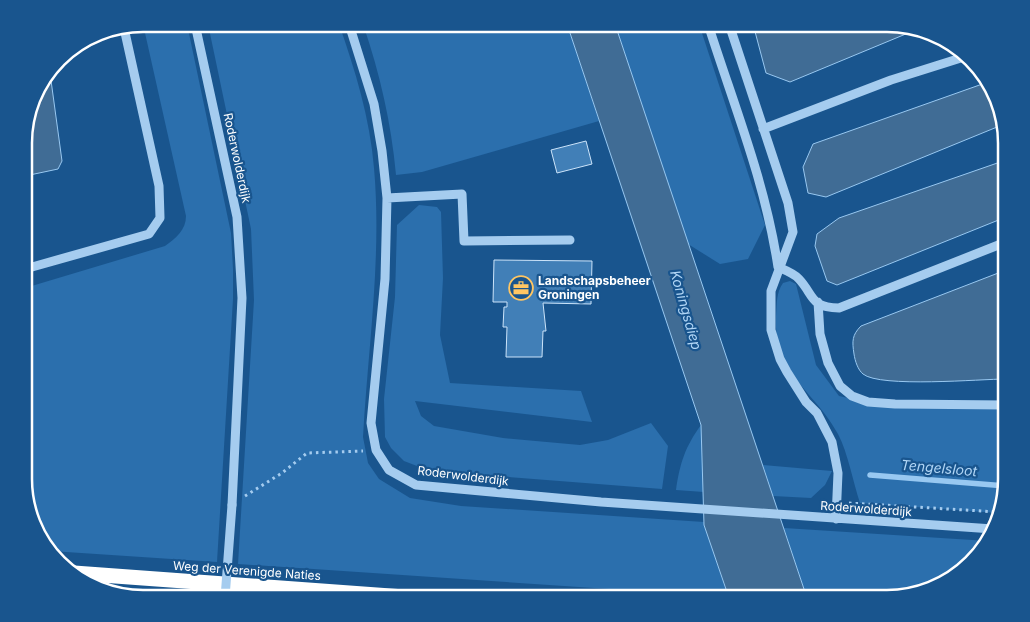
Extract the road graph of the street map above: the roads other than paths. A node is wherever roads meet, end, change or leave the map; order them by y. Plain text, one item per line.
1 (197, 32) edge
2 (352, 32) edge
3 (711, 32) edge
4 (732, 32) edge
5 (125, 34) edge
6 (957, 59) edge
7 (763, 129) junction
8 (387, 198) junction
9 (570, 240) dead end
10 (997, 246) edge
11 (32, 267) edge
12 (778, 267) junction
13 (818, 302) junction
14 (997, 405) edge
15 (836, 519) junction
16 (985, 529) edge
17 (87, 574) edge
18 (226, 590) edge
19 (305, 590) edge

1 - 18 street, Roderwolderdijk, bridge
2 - 8 street, Roderwolderdijk
3 - 12 street
4 - 7 street
5 - 11 street
6 - 7 street
7 - 12 street
8 - 9 street
8 - 15 street, Roderwolderdijk
10 - 13 street
12 - 13 street
12 - 15 street
13 - 14 street
15 - 16 street, Roderwolderdijk
17 - 19 highway, Weg der Verenigde Naties

